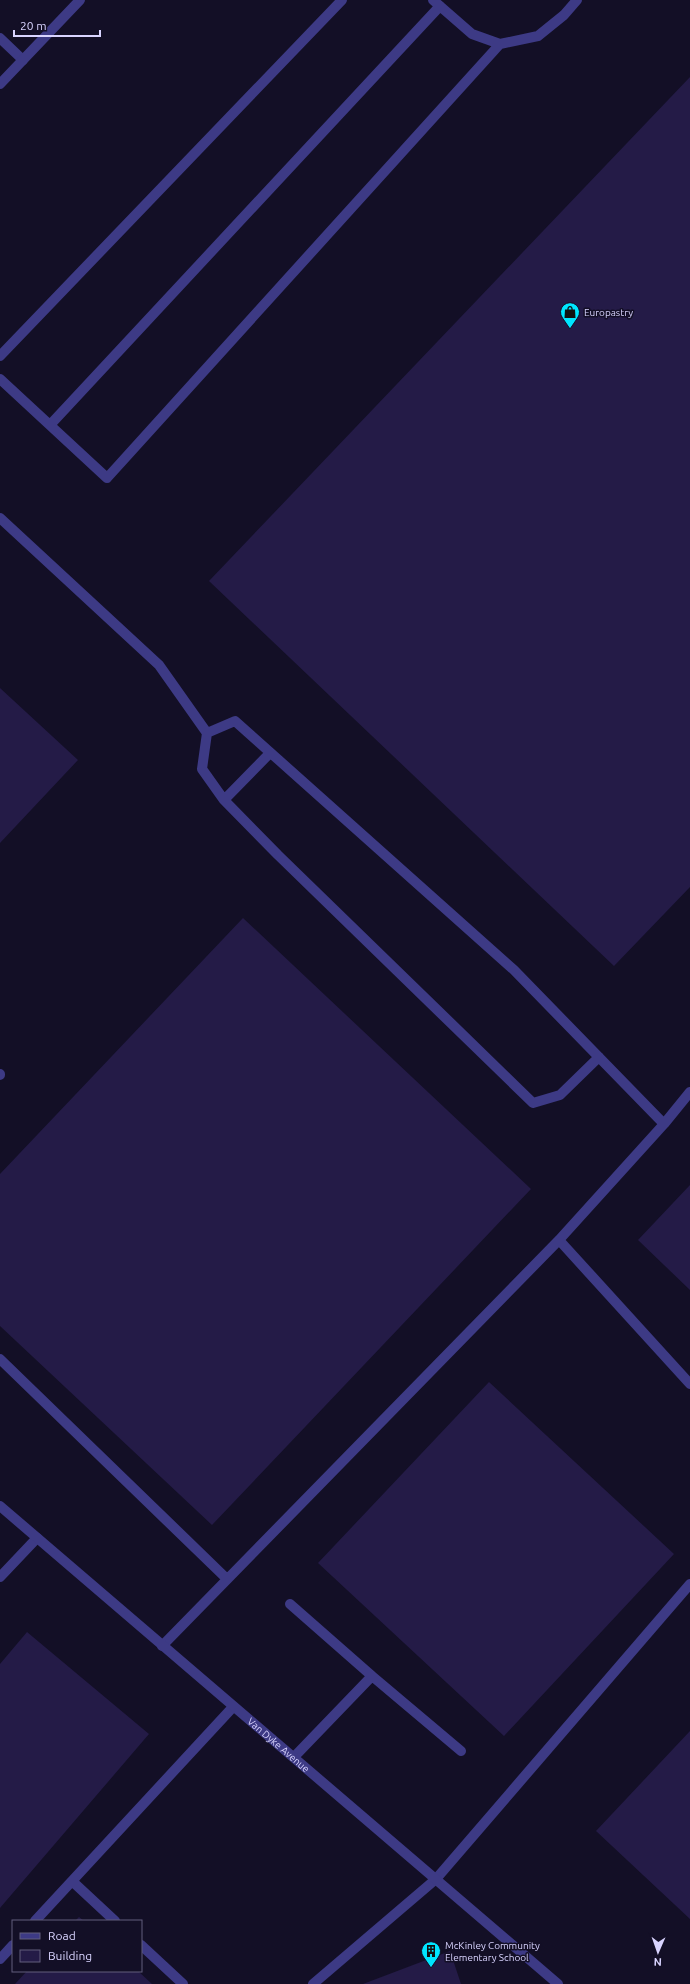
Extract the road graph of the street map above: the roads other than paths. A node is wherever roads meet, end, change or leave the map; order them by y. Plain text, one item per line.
1 (80, 0) edge
2 (342, 0) edge
3 (577, 0) edge
4 (437, 3) edge
5 (0, 38) edge
6 (500, 44) junction
7 (23, 60) junction
8 (0, 84) edge
9 (0, 356) edge
10 (0, 379) edge
11 (50, 425) junction
12 (0, 518) edge
13 (207, 733) junction
14 (270, 752) junction
15 (224, 800) junction
16 (599, 1057) junction
17 (690, 1092) edge
18 (664, 1124) junction
19 (559, 1240) junction
20 (0, 1359) edge
21 (690, 1384) edge
22 (0, 1506) edge
23 (37, 1538) junction
24 (0, 1577) edge
25 (227, 1579) junction
26 (690, 1584) edge
27 (290, 1604) dead end
28 (162, 1646) junction
29 (372, 1676) junction
30 (233, 1707) junction
31 (461, 1751) dead end
32 (294, 1757) junction
33 (436, 1879) junction
34 (72, 1881) junction
35 (37, 1920) edge
36 (114, 1920) edge
37 (12, 1946) edge
38 (142, 1946) edge
39 (0, 1960) edge
40 (183, 1984) edge
41 (313, 1984) edge
42 (558, 1984) edge

1 - 7 street
2 - 9 street
3 - 6 street
4 - 6 street
4 - 11 street
5 - 7 street
6 - 11 street
7 - 8 street
10 - 11 street
12 - 13 street
13 - 14 street
13 - 15 street
14 - 15 street
14 - 16 street
15 - 16 street
16 - 18 street
17 - 18 street
18 - 19 street
19 - 21 street
19 - 25 street
20 - 25 street
22 - 23 street, Van Dyke Avenue
23 - 24 street
23 - 28 street, Van Dyke Avenue
25 - 28 street
26 - 33 street
27 - 29 street
28 - 30 street, Van Dyke Avenue
29 - 31 street
29 - 32 street
30 - 32 street, Van Dyke Avenue
30 - 34 street
32 - 33 street, Van Dyke Avenue
33 - 41 street
33 - 42 street, Van Dyke Avenue
34 - 35 street
34 - 36 street
37 - 39 street
38 - 40 street

